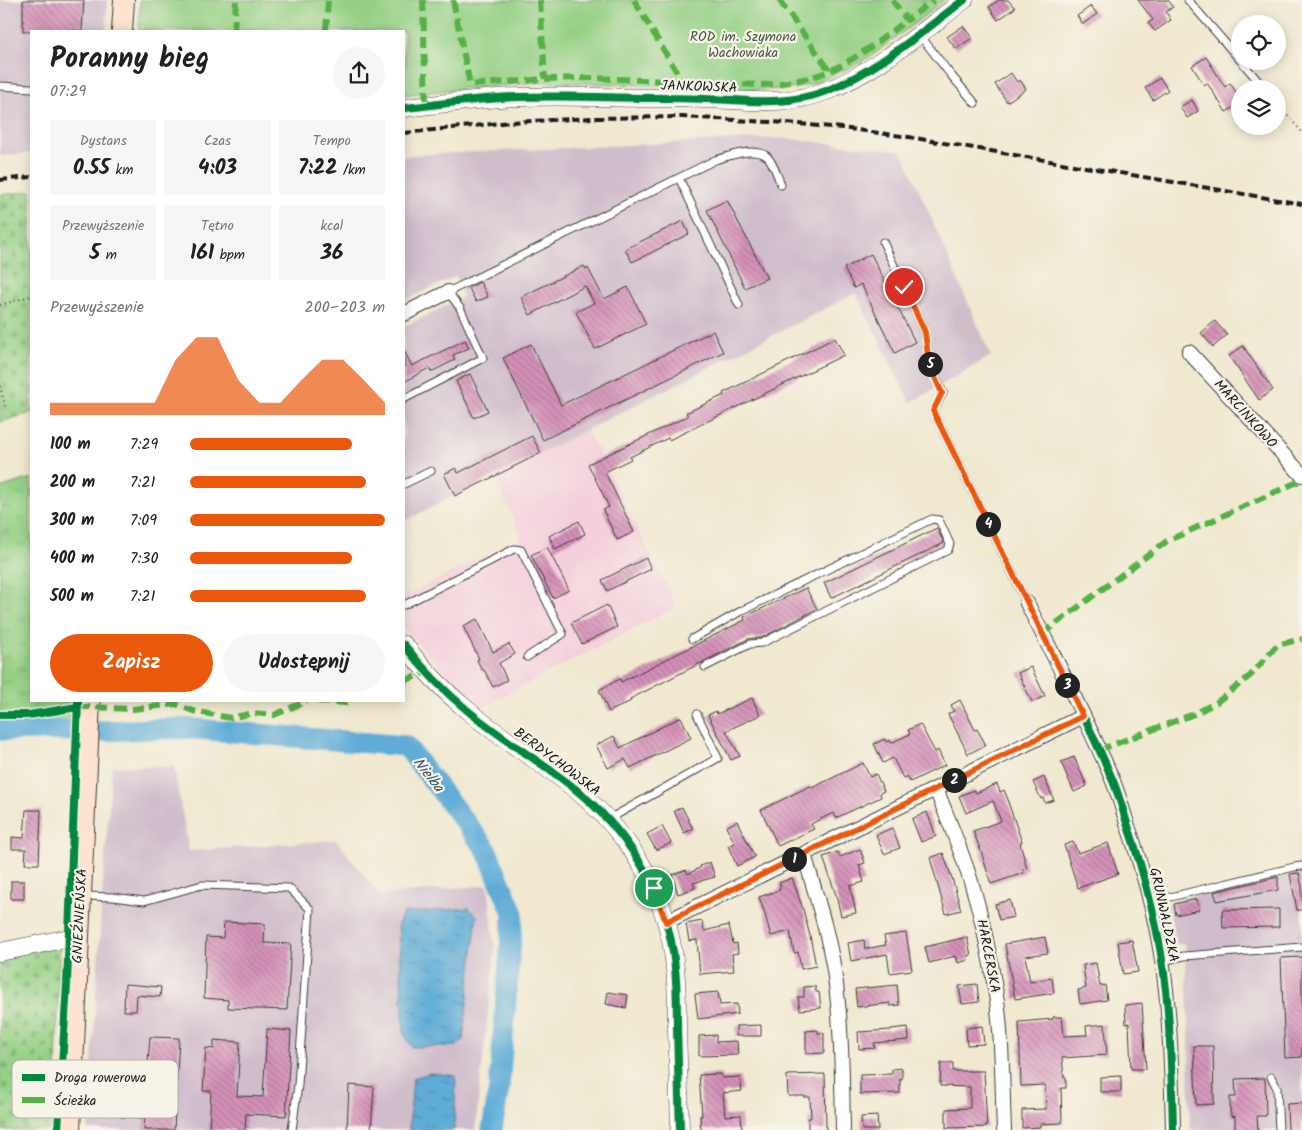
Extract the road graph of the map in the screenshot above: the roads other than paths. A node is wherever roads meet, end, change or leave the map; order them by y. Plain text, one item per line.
1 (124, 0) edge
2 (964, 0) edge
3 (1188, 0) edge
4 (122, 30) edge
5 (918, 34) junction
6 (1231, 50) edge
7 (1248, 70) edge
8 (1257, 80) edge
9 (0, 86) edge
10 (30, 88) edge
11 (975, 104) dead end
12 (405, 108) edge
13 (679, 178) junction
14 (782, 185) dead end
15 (884, 242) dead end
16 (448, 292) junction
17 (740, 304) dead end
18 (405, 314) edge
19 (1189, 352) dead end
20 (405, 398) edge
21 (431, 470) dead end
22 (1302, 475) edge
23 (405, 483) edge
24 (1027, 603) joint
25 (405, 604) edge
26 (692, 639) dead end
27 (405, 646) edge
28 (526, 656) dead end
29 (704, 667) dead end
30 (90, 708) edge
31 (697, 714) dead end
32 (1083, 716) junction
33 (936, 789) junction
34 (609, 819) junction
35 (804, 854) junction
36 (1302, 866) edge
37 (81, 896) junction
38 (1150, 902) junction
39 (666, 922) junction
40 (79, 936) junction
41 (1302, 947) edge
42 (1, 948) edge
43 (1162, 961) junction
44 (73, 1060) edge
45 (1271, 1077) dead end
46 (292, 1130) edge
47 (680, 1130) edge
48 (844, 1130) edge
49 (1004, 1130) edge
50 (1173, 1130) edge
51 (1278, 1130) edge

1 - 4 main road
2 - 5 street, JANKOWSKA
3 - 6 lane
5 - 11 lane
5 - 12 street, JANKOWSKA
7 - 8 lane
9 - 10 lane
13 - 14 lane
13 - 16 lane
13 - 17 lane
15 - 24 lane
16 - 18 street
16 - 20 lane
19 - 22 street, MARCINKOWO
21 - 23 lane
24 - 32 street, GRUNWALDZKA
25 - 28 lane
26 - 29 lane
27 - 34 street, BERDYCHOWSKA
30 - 37 main road, GNIEŹNIEŃSKA
31 - 34 lane
32 - 33 street
32 - 38 street, GRUNWALDZKA
33 - 35 street
33 - 49 street, HARCERSKA
34 - 39 street, BERDYCHOWSKA
35 - 39 street
35 - 48 street
36 - 38 lane
37 - 40 main road, GNIEŹNIEŃSKA
37 - 46 lane
38 - 43 street, GRUNWALDZKA
39 - 47 street, BERDYCHOWSKA
40 - 42 street
40 - 44 main road, GNIEŹNIEŃSKA
41 - 43 lane
43 - 50 street, GRUNWALDZKA
45 - 51 lane

